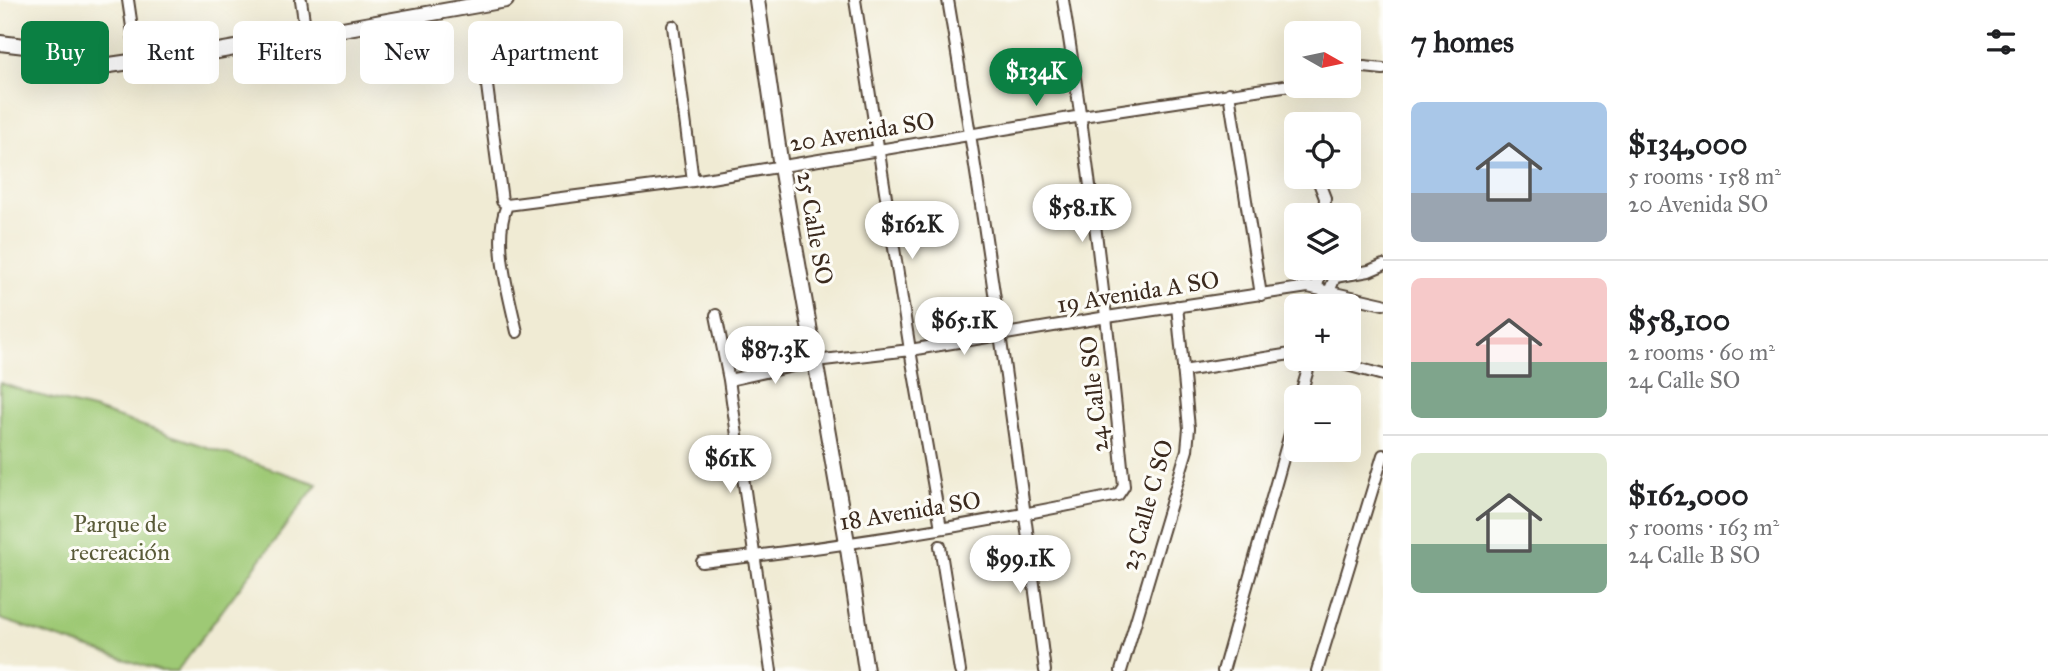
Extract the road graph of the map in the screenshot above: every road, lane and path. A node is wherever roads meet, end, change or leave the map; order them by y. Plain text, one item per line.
1 (128, 0) edge
2 (301, 0) edge
3 (506, 0) edge
4 (757, 0) edge
5 (855, 0) edge
6 (947, 0) edge
7 (1063, 0) edge
8 (477, 2) edge
9 (131, 21) edge
10 (304, 21) edge
11 (673, 26) dead end
12 (346, 27) edge
13 (0, 43) edge
14 (123, 63) edge
15 (1364, 67) dead end
16 (1383, 69) edge
17 (487, 84) edge
18 (1284, 86) edge
19 (1229, 93) junction
20 (1082, 116) junction
21 (971, 136) junction
22 (879, 152) junction
23 (781, 167) junction
24 (693, 181) junction
25 (512, 205) junction
26 (1383, 265) edge
27 (1318, 280) edge
28 (1317, 289) junction
29 (1329, 292) junction
30 (1261, 295) junction
31 (1383, 304) edge
32 (1177, 306) junction
33 (716, 315) dead end
34 (1107, 317) junction
35 (517, 332) dead end
36 (1000, 335) junction
37 (910, 350) junction
38 (1284, 355) edge
39 (815, 361) junction
40 (1361, 370) edge
41 (1183, 371) junction
42 (1383, 376) edge
43 (729, 380) junction
44 (1284, 455) edge
45 (1383, 455) edge
46 (1122, 492) joint
47 (1026, 515) junction
48 (941, 528) junction
49 (847, 542) junction
50 (940, 546) dead end
51 (754, 556) junction
52 (702, 562) dead end
53 (771, 671) edge
54 (866, 671) edge
55 (960, 671) edge
56 (1045, 671) edge
57 (1121, 671) edge
58 (1223, 671) edge
59 (1317, 671) edge

1 - 9 street
2 - 10 street
3 - 8 street
4 - 23 street, 25 Calle SO
5 - 22 street
6 - 21 street
7 - 20 street, 24 Calle SO
8 - 12 street
11 - 24 street
13 - 14 street
15 - 16 street
17 - 25 street
18 - 19 street, 20 Avenida SO
19 - 20 street, 20 Avenida SO
19 - 30 street
20 - 21 street, 20 Avenida SO
20 - 34 street, 24 Calle SO
21 - 22 street, 20 Avenida SO
21 - 36 street
22 - 23 street, 20 Avenida SO
22 - 37 street
23 - 24 street, 20 Avenida SO
23 - 39 street, 25 Calle SO
24 - 25 street, 20 Avenida SO
25 - 35 street
26 - 29 street
27 - 28 street
28 - 29 street, 19 Avenida A SO
28 - 30 street, 19 Avenida A SO
29 - 31 street, 19 Avenida A SO
30 - 32 street, 19 Avenida A SO
32 - 34 street, 19 Avenida A SO
32 - 41 street, 23 Calle C SO
33 - 43 street
34 - 36 street, 19 Avenida A SO
34 - 46 street, 24 Calle SO
36 - 37 street, 19 Avenida A SO
36 - 47 street
37 - 39 street, 19 Avenida A SO
37 - 48 street
38 - 41 street
39 - 43 street, 19 Avenida A SO
39 - 49 street, 25 Calle SO
40 - 42 street
41 - 57 street, 23 Calle C SO
43 - 51 street
44 - 58 street
45 - 59 street
46 - 47 street, 18 Avenida SO
47 - 48 street, 18 Avenida SO
47 - 56 street
48 - 49 street, 18 Avenida SO
49 - 51 street, 18 Avenida SO
49 - 54 street, 25 Calle SO
50 - 55 street
51 - 52 street, 18 Avenida SO
51 - 53 street

